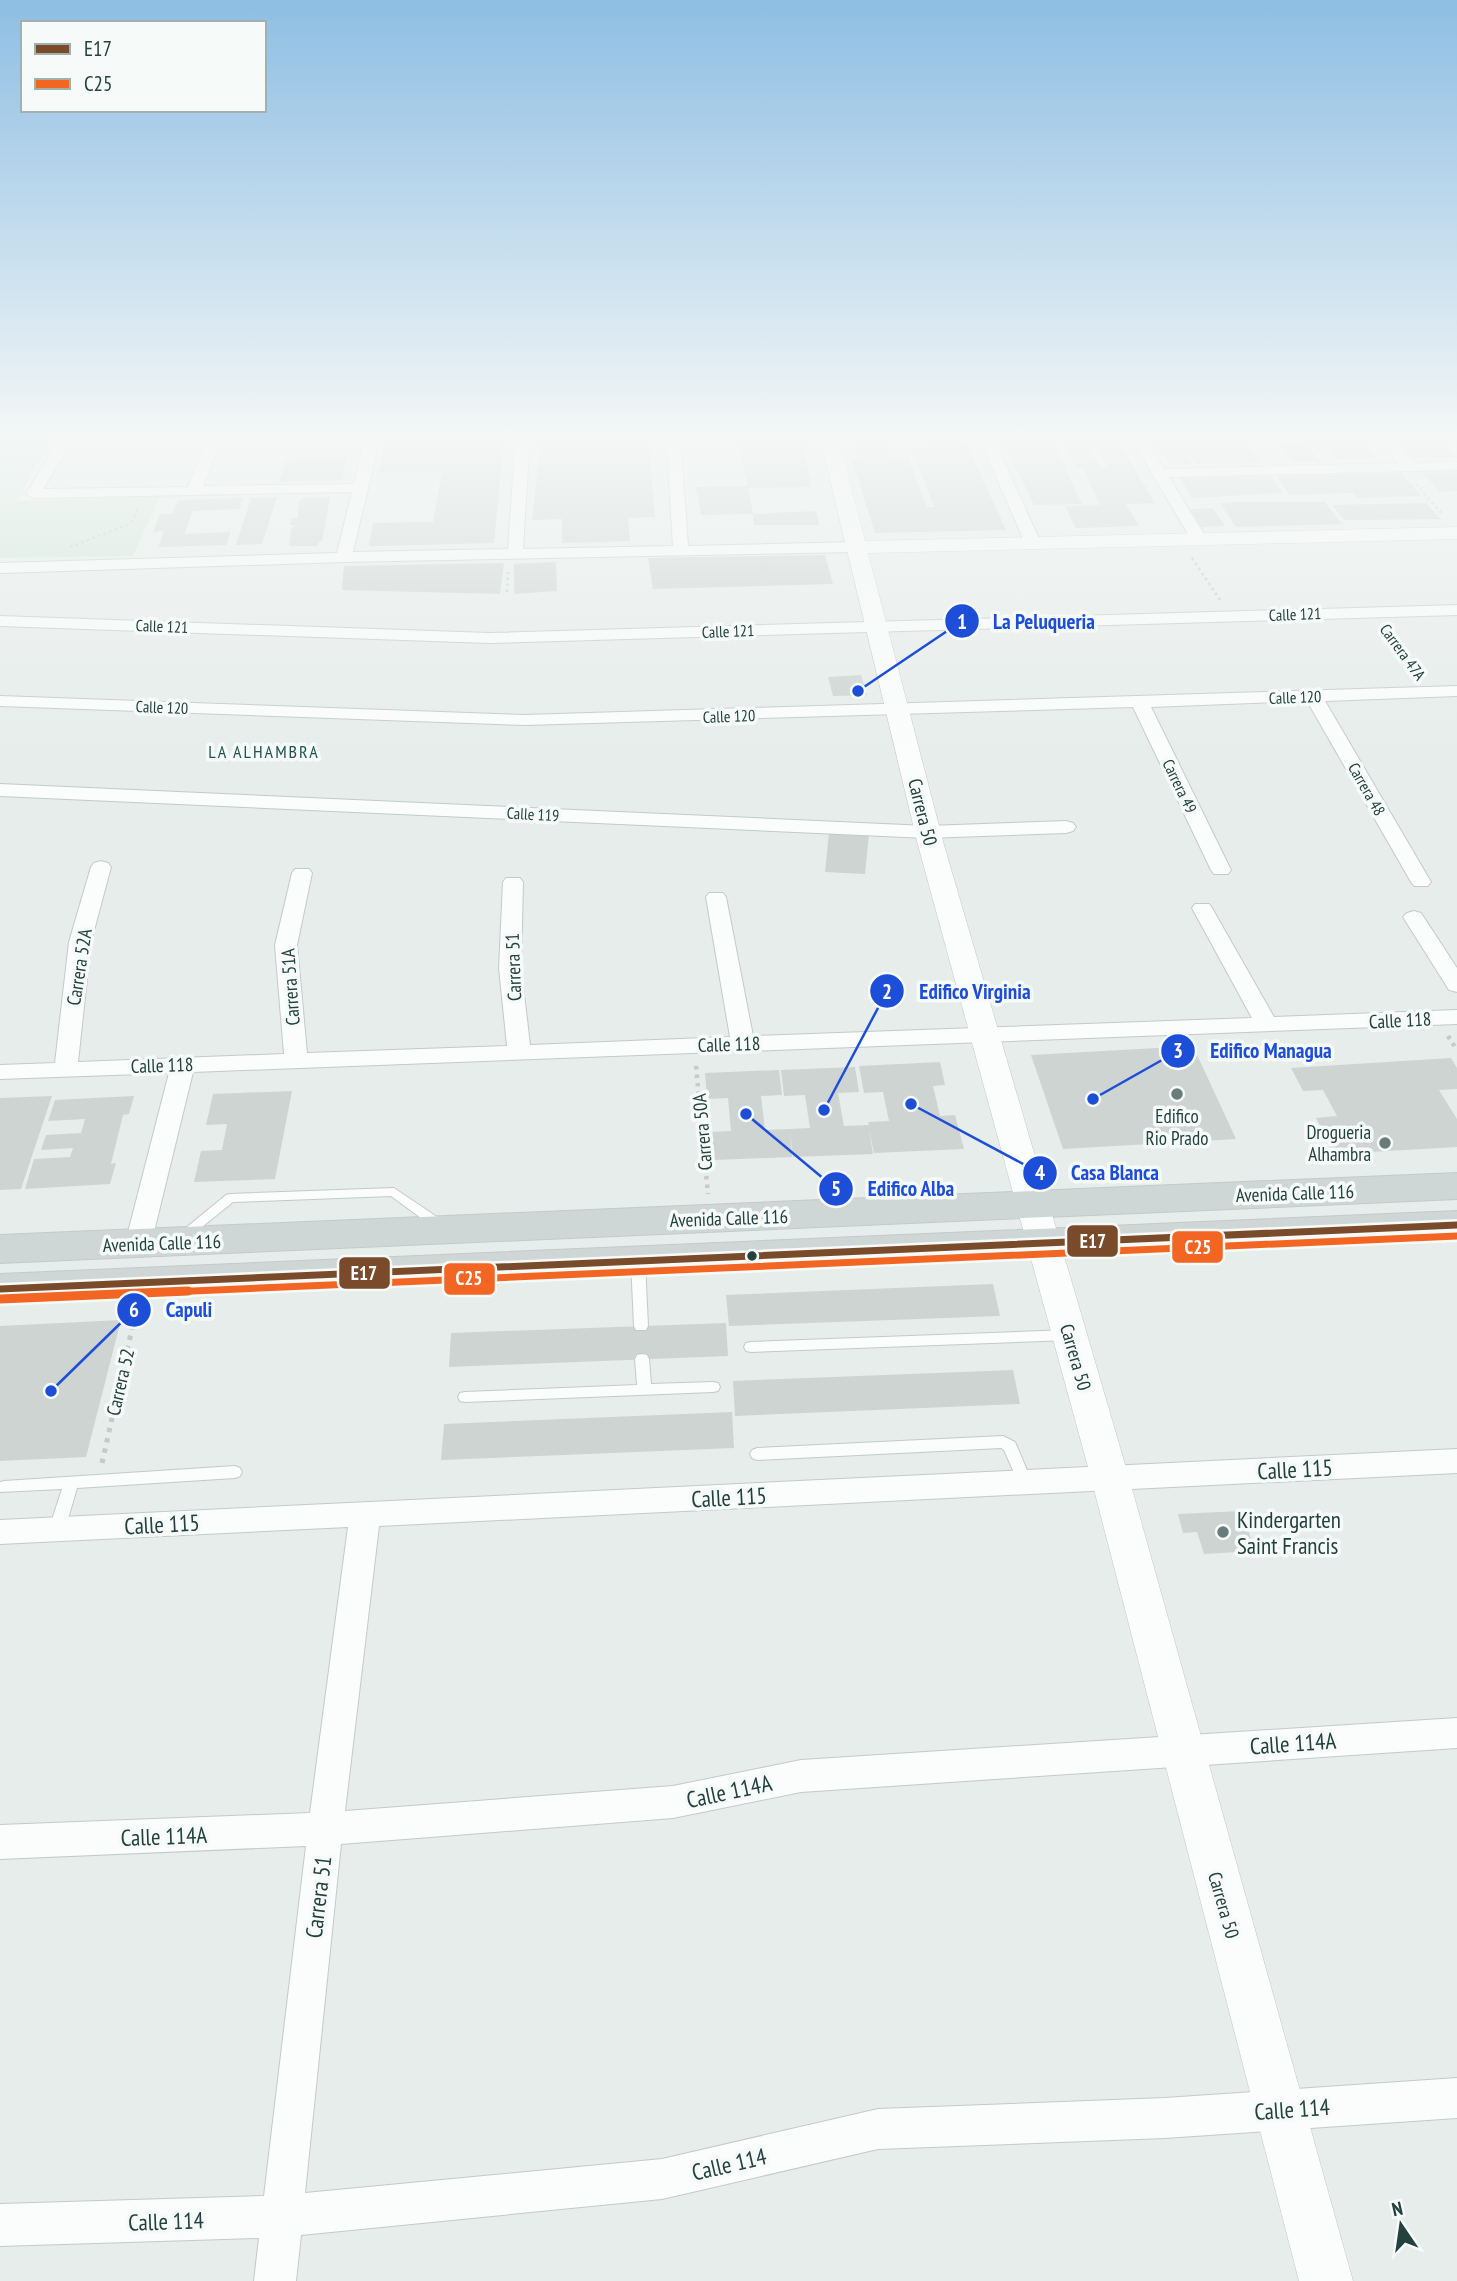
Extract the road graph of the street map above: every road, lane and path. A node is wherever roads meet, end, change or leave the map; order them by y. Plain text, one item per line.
1 (88, 539) edge
2 (348, 539) edge
3 (516, 539) edge
4 (680, 539) edge
5 (854, 539) edge
6 (1031, 539) edge
7 (1200, 539) edge
8 (1189, 540) junction
9 (1033, 543) junction
10 (856, 547) junction
11 (681, 550) junction
12 (515, 554) junction
13 (344, 557) junction
14 (54, 567) junction
15 (0, 568) edge
16 (1457, 610) edge
17 (1373, 612) junction
18 (1230, 616) junction
19 (0, 621) edge
20 (875, 626) junction
21 (1457, 691) edge
22 (1432, 692) junction
23 (1313, 696) junction
24 (0, 701) edge
25 (1139, 701) junction
26 (898, 710) junction
27 (0, 790) edge
28 (1066, 827) dead end
29 (928, 832) junction
30 (101, 867) dead end
31 (1221, 870) dead end
32 (302, 873) dead end
33 (1421, 881) dead end
34 (513, 882) dead end
35 (716, 897) dead end
36 (1202, 908) dead end
37 (1414, 917) dead end
38 (1457, 985) edge
39 (1457, 1017) edge
40 (1268, 1026) junction
41 (985, 1035) junction
42 (743, 1044) junction
43 (694, 1045) junction
44 (519, 1051) junction
45 (296, 1060) junction
46 (183, 1064) junction
47 (66, 1069) junction
48 (0, 1072) edge
49 (1457, 1186) edge
50 (710, 1219) junction
51 (1038, 1224) junction
52 (1457, 1225) edge
53 (0, 1249) edge
54 (152, 1256) junction
55 (638, 1261) junction
56 (0, 1289) edge
57 (641, 1326) dead end
58 (1070, 1335) junction
59 (751, 1347) dead end
60 (642, 1359) dead end
61 (713, 1387) dead end
62 (644, 1390) junction
63 (465, 1397) dead end
64 (757, 1454) dead end
65 (1457, 1461) edge
66 (235, 1472) dead end
67 (1110, 1478) junction
68 (97, 1482) junction
69 (1025, 1482) junction
70 (71, 1483) junction
71 (4, 1487) dead end
72 (365, 1514) junction
73 (57, 1529) junction
74 (0, 1532) edge
75 (1457, 1733) edge
76 (1181, 1751) junction
77 (325, 1830) junction
78 (0, 1842) edge
79 (1457, 2098) edge
80 (1282, 2110) junction
81 (281, 2215) junction
82 (0, 2225) edge
83 (275, 2281) edge
84 (1326, 2281) edge

1 - 14 path
2 - 13 street
3 - 12 street
4 - 11 street
5 - 10 street, Carrera 50
6 - 9 street
7 - 8 street
8 - 9 street
8 - 18 path
9 - 10 street
10 - 11 street
10 - 20 street, Carrera 50
11 - 12 street
12 - 13 street
13 - 14 street
14 - 15 street
16 - 17 street, Calle 121
17 - 18 street, Calle 121
17 - 22 path, Carrera 47A
18 - 20 street, Calle 121
19 - 20 street, Calle 121
20 - 26 street, Carrera 50
21 - 22 street, Calle 120
22 - 23 street, Calle 120
23 - 25 street, Calle 120
23 - 33 street, Carrera 48
24 - 26 street, Calle 120
25 - 26 street, Calle 120
25 - 31 street, Carrera 49
26 - 29 street, Carrera 50
27 - 29 street, Calle 119
28 - 29 street, Calle 119
29 - 41 street, Carrera 50
30 - 47 street, Carrera 52A
32 - 45 street, Carrera 51A
34 - 44 street, Carrera 51
35 - 42 street
36 - 40 street
37 - 38 street
39 - 40 street, Calle 118
40 - 41 street, Calle 118
41 - 42 street, Calle 118
41 - 51 street, Carrera 50
42 - 43 street, Calle 118
43 - 44 street, Calle 118
43 - 50 path, Carrera 50A
44 - 45 street, Calle 118
45 - 46 street, Calle 118
46 - 47 street, Calle 118
46 - 54 street
47 - 48 street, Calle 118
49 - 51 main road, Avenida Calle 116
50 - 51 main road, Avenida Calle 116
50 - 54 main road, Avenida Calle 116
51 - 52 main road, Avenida Calle 116
51 - 55 main road, Avenida Calle 116
51 - 58 street, Carrera 50
53 - 54 main road, Avenida Calle 116
54 - 55 main road, Avenida Calle 116
54 - 56 main road, Avenida Calle 116
54 - 68 path, Carrera 52
55 - 57 lane
58 - 59 lane
58 - 67 street, Carrera 50
60 - 62 lane
61 - 62 lane
62 - 63 lane
64 - 69 lane
65 - 67 street, Calle 115
66 - 68 lane
67 - 69 street, Calle 115
67 - 76 street, Carrera 50
68 - 70 lane
69 - 72 street, Calle 115
70 - 71 lane
70 - 73 lane
72 - 73 street, Calle 115
72 - 77 street, Carrera 51
73 - 74 street, Calle 115
75 - 76 street, Calle 114A
76 - 77 street, Calle 114A
76 - 80 street, Carrera 50
77 - 78 street, Calle 114A
77 - 81 street, Carrera 51
79 - 80 street, Calle 114
80 - 81 street, Calle 114
80 - 84 street, Carrera 50
81 - 82 street, Calle 114
81 - 83 street, Carrera 51

